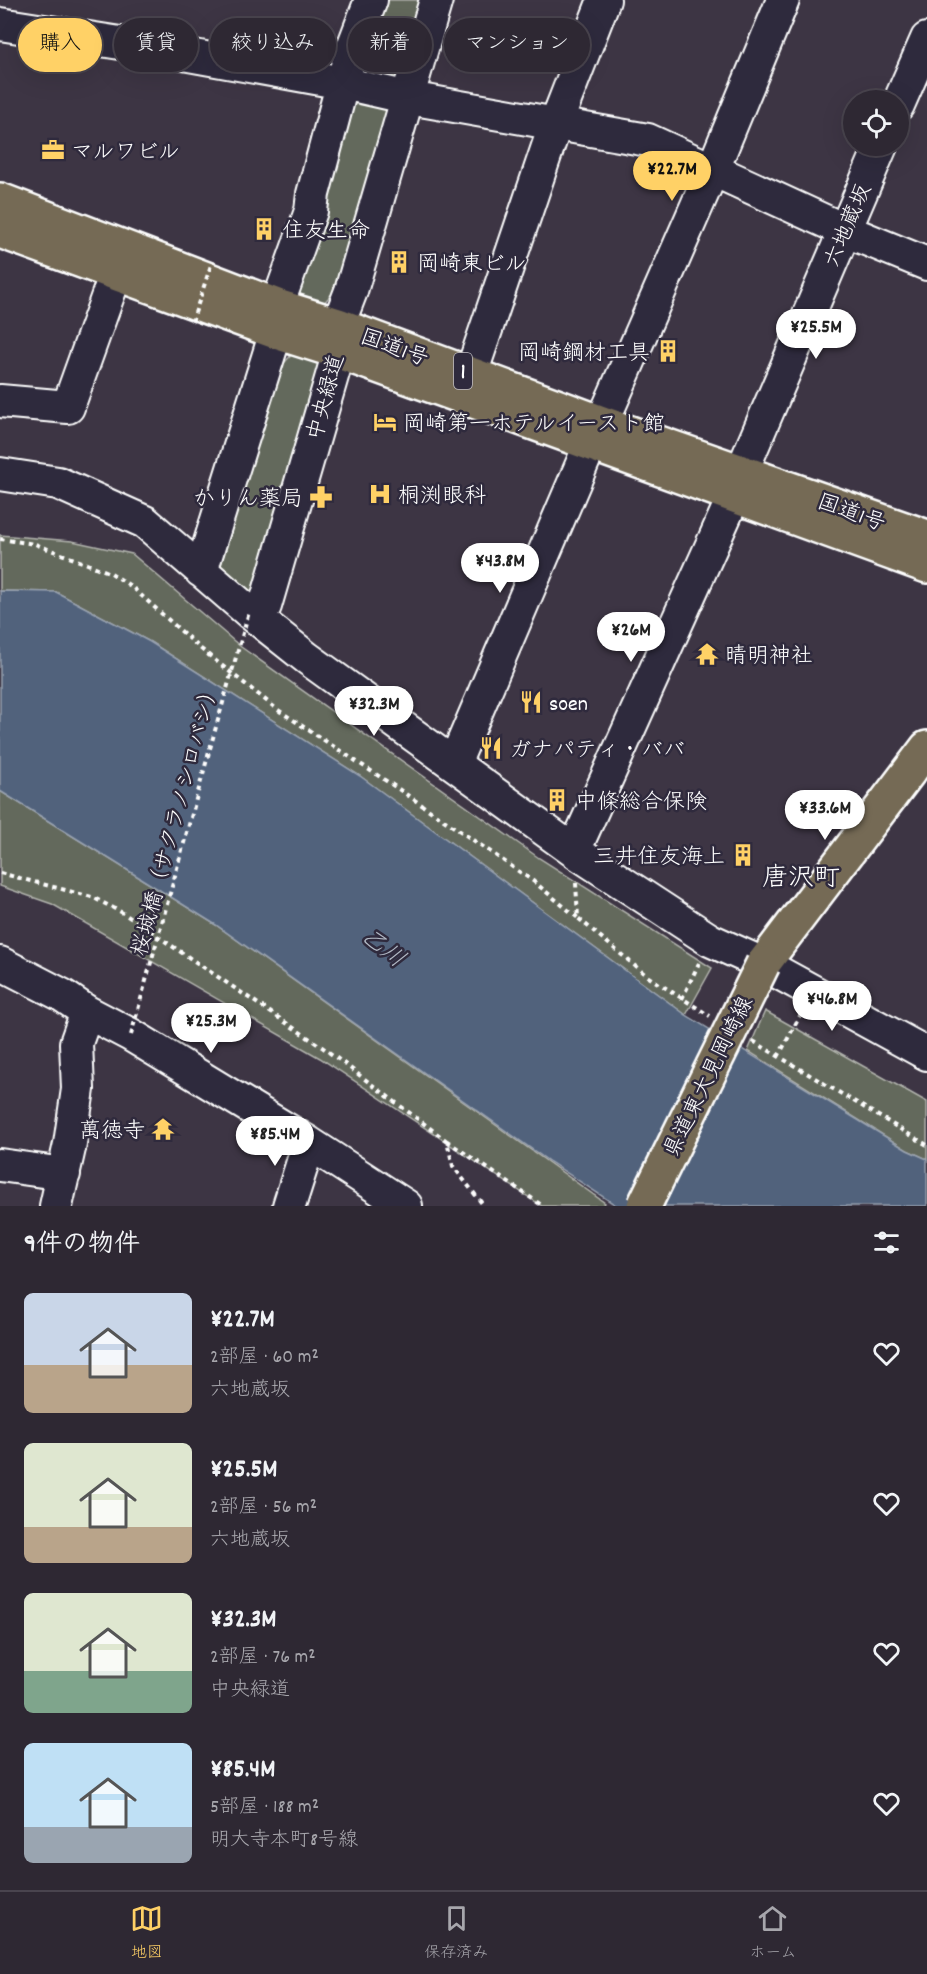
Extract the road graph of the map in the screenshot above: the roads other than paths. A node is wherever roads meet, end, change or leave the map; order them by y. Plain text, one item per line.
1 (371, 0) edge
2 (436, 0) edge
3 (604, 0) edge
4 (783, 0) edge
5 (0, 24) edge
6 (927, 39) edge
7 (343, 83) junction
8 (905, 90) edge
9 (409, 98) junction
10 (556, 123) junction
11 (877, 156) edge
12 (713, 169) junction
13 (0, 200) edge
14 (0, 231) edge
15 (844, 231) junction
16 (927, 264) edge
17 (116, 273) junction
18 (276, 319) junction
19 (338, 338) junction
20 (471, 374) junction
21 (0, 401) edge
22 (597, 433) junction
23 (0, 474) edge
24 (738, 483) junction
25 (927, 537) edge
26 (927, 566) edge
27 (201, 571) junction
28 (249, 612) junction
29 (927, 748) edge
30 (454, 764) junction
31 (574, 851) junction
32 (0, 963) edge
33 (763, 964) junction
34 (87, 1012) junction
35 (927, 1054) edge
36 (309, 1143) junction
37 (0, 1166) edge
38 (63, 1174) junction
39 (56, 1206) edge
40 (289, 1206) edge
41 (406, 1206) edge
42 (644, 1206) edge

1 - 7 street
2 - 9 street, 中央緑道
3 - 10 street
4 - 12 street
5 - 7 street
6 - 8 street
7 - 9 street
7 - 18 street
9 - 10 street
9 - 19 street, 中央緑道
10 - 12 street
10 - 20 street
11 - 15 street, 六地蔵坂
12 - 15 street
12 - 22 street
13 - 18 main road, 国道1号 / 1
14 - 17 main road, 国道1号 / 1
15 - 16 street
15 - 24 street, 六地蔵坂
17 - 18 main road, 国道1号 / 1
17 - 21 street
18 - 19 main road, 国道1号 / 1
18 - 27 street
19 - 20 main road, 国道1号 / 1
19 - 22 main road, 国道1号 / 1
19 - 28 street, 中央緑道
20 - 22 main road, 国道1号 / 1
22 - 24 main road, 国道1号 / 1
22 - 30 street
23 - 27 street
24 - 25 main road, 国道1号 / 1
24 - 26 main road, 国道1号 / 1
24 - 31 street, 六地蔵坂
27 - 28 street
28 - 30 street
29 - 33 main road, 県道東大見岡崎線
30 - 31 street
31 - 33 street
32 - 34 street
33 - 35 street
33 - 42 main road, 県道東大見岡崎線, bridge
34 - 36 street
34 - 38 street
36 - 40 street
36 - 41 street
37 - 38 street
38 - 39 street

